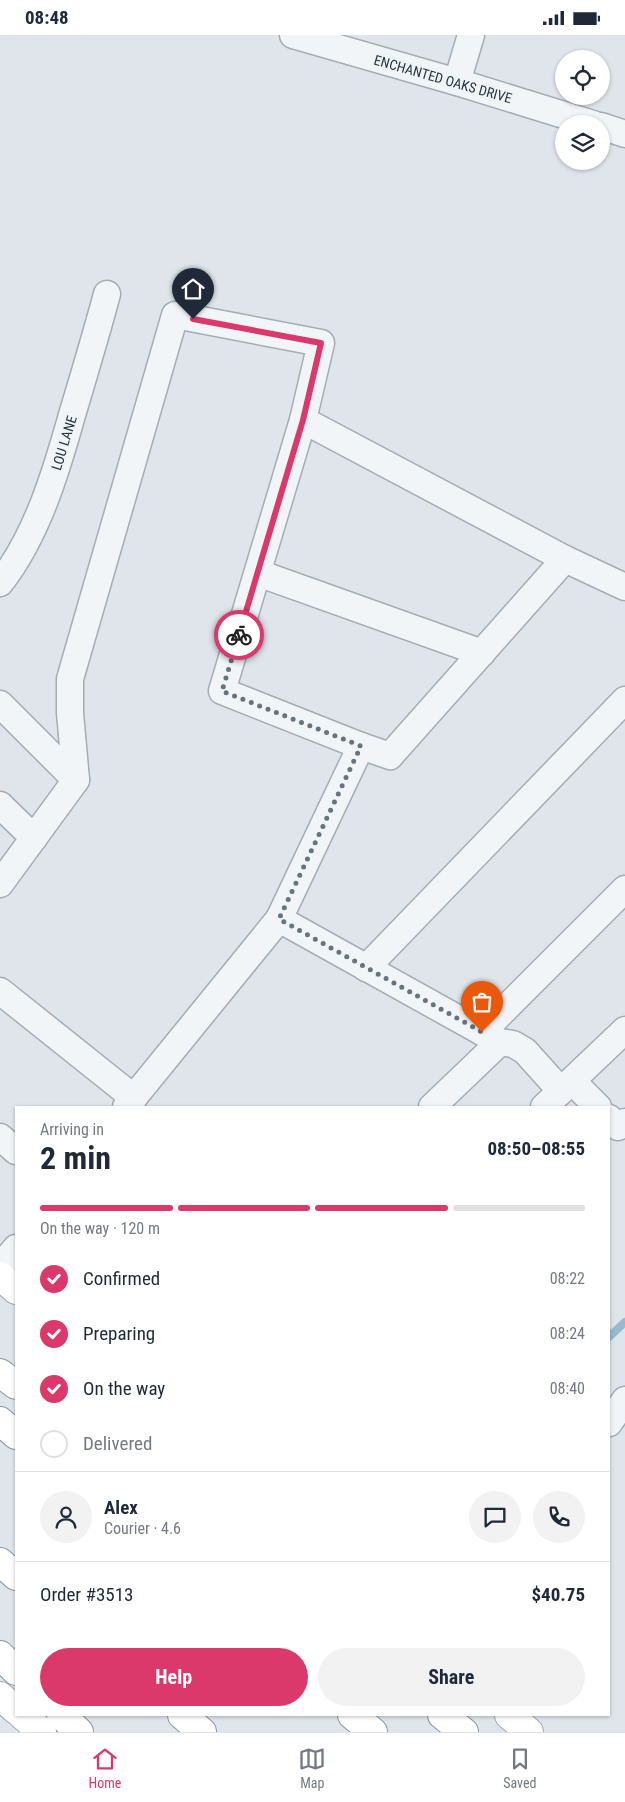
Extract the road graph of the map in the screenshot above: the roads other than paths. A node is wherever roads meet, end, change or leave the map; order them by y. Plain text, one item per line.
1 (293, 35) edge
2 (471, 35) edge
3 (457, 82) junction
4 (564, 115) edge
5 (610, 129) edge
6 (625, 134) edge
7 (107, 294) dead end
8 (303, 420) junction
9 (565, 559) junction
10 (258, 573) junction
11 (0, 583) edge
12 (625, 587) edge
13 (482, 653) junction
14 (625, 700) edge
15 (0, 704) edge
16 (361, 746) junction
17 (76, 780) junction
18 (0, 805) edge
19 (34, 838) junction
20 (0, 884) edge
21 (625, 889) edge
22 (279, 919) junction
23 (366, 968) junction
24 (0, 991) edge
25 (625, 1030) edge
26 (491, 1037) junction
27 (559, 1093) edge
28 (130, 1103) edge
29 (433, 1106) edge
30 (595, 1106) edge
31 (610, 1119) edge
32 (625, 1122) edge
33 (0, 1137) edge
34 (15, 1150) edge
35 (15, 1249) edge
36 (0, 1267) edge
37 (0, 1276) edge
38 (15, 1289) edge
39 (0, 1373) edge
40 (15, 1384) edge
41 (625, 1400) edge
42 (0, 1421) edge
43 (610, 1422) edge
44 (15, 1434) edge
45 (0, 1562) edge
46 (15, 1574) edge
47 (0, 1655) edge
48 (15, 1670) edge
49 (0, 1696) edge
50 (15, 1709) edge
51 (23, 1716) edge
52 (62, 1716) edge
53 (183, 1716) edge
54 (353, 1716) edge
55 (443, 1716) edge
56 (510, 1716) edge
57 (42, 1732) edge
58 (79, 1732) edge
59 (202, 1732) edge
60 (373, 1732) edge
61 (464, 1732) edge
62 (529, 1732) edge

1 - 3 street, ENCHANTED OAKS DRIVE
2 - 3 street
3 - 4 street, ENCHANTED OAKS DRIVE
5 - 6 street
7 - 11 street, LOU LANE
8 - 9 street
8 - 10 street
8 - 17 street
9 - 12 street
9 - 13 street
10 - 13 street
10 - 16 street
13 - 16 street
14 - 23 street
15 - 17 street
16 - 22 street
17 - 19 street
18 - 19 street
19 - 20 street
21 - 26 street
22 - 23 street
22 - 28 street
23 - 26 street
24 - 28 street
25 - 27 street
26 - 27 street
26 - 29 street
27 - 30 street
31 - 32 street
33 - 34 street
35 - 36 street
37 - 38 main road
39 - 40 main road
41 - 43 street
42 - 44 main road
45 - 46 main road
47 - 48 main road
49 - 50 main road
51 - 57 main road
52 - 58 main road
53 - 59 main road
54 - 60 main road
55 - 61 main road
56 - 62 main road

